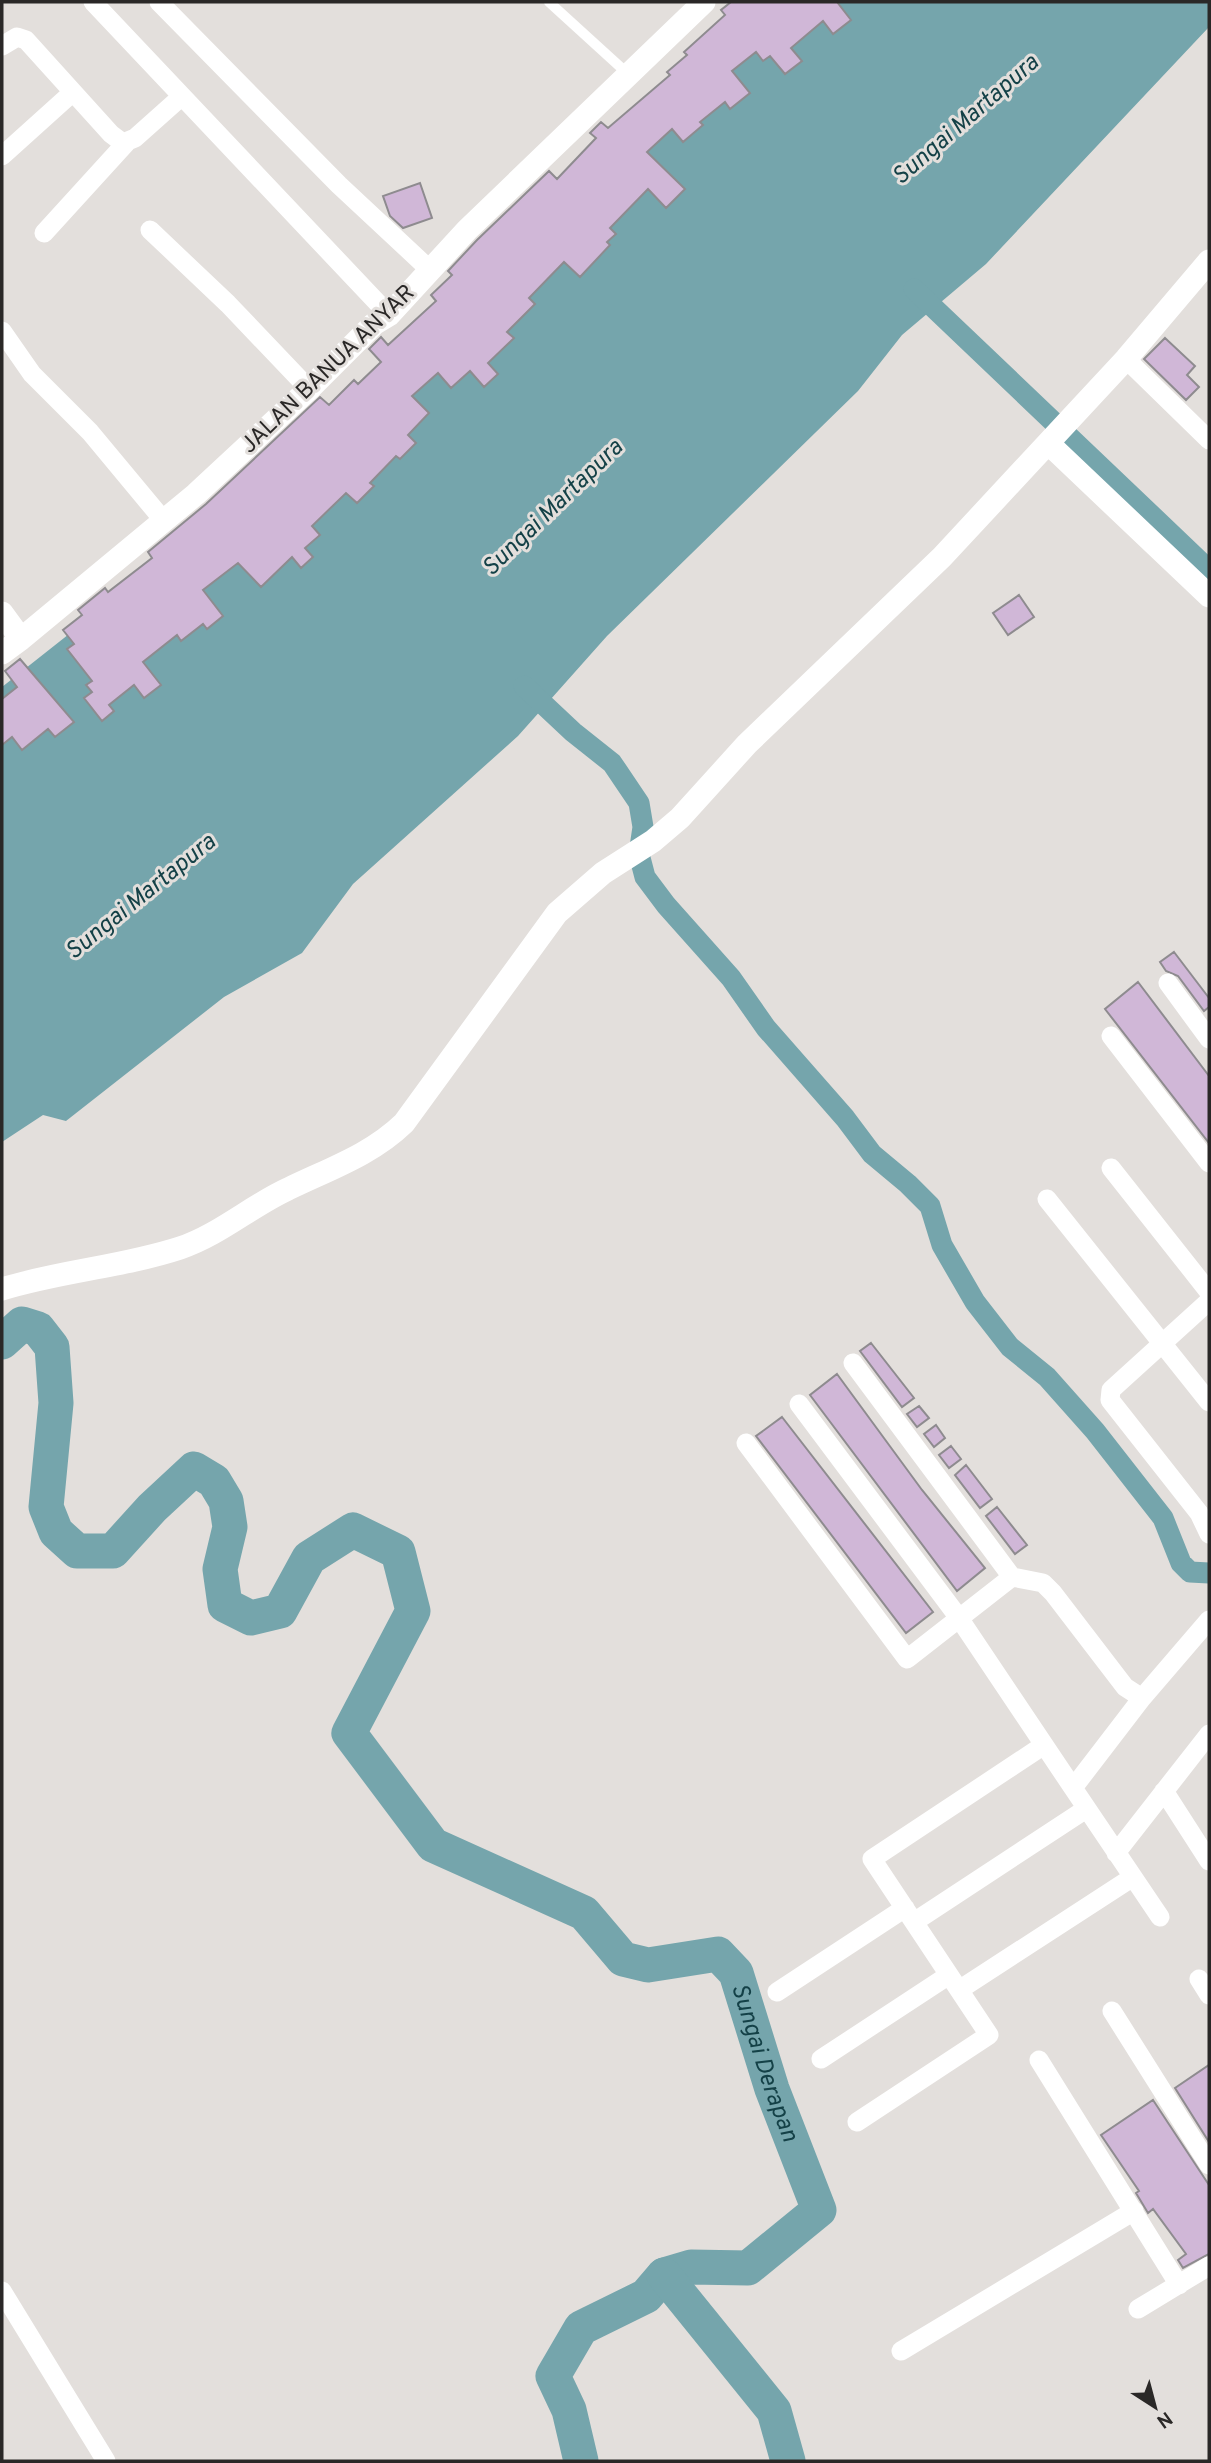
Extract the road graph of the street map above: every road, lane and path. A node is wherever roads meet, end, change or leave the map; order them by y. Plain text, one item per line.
1 (93, 2) edge
2 (159, 2) edge
3 (549, 2) edge
4 (704, 2) edge
5 (2, 46) edge
6 (628, 74) junction
7 (73, 92) junction
8 (181, 97) junction
9 (126, 143) junction
10 (2, 156) edge
11 (150, 230) dead end
12 (44, 233) dead end
13 (1209, 261) edge
14 (429, 269) junction
15 (389, 315) junction
16 (2, 331) edge
17 (1126, 359) junction
18 (309, 388) junction
19 (1057, 432) junction
20 (1209, 440) edge
21 (164, 521) junction
22 (1209, 596) edge
23 (2, 613) edge
24 (21, 639) junction
25 (2, 653) edge
26 (1168, 983) dead end
27 (1111, 1036) dead end
28 (1209, 1039) edge
29 (1209, 1163) edge
30 (1111, 1168) dead end
31 (1047, 1199) dead end
32 (2, 1289) edge
33 (1209, 1292) edge
34 (1209, 1301) edge
35 (1162, 1344) junction
36 (853, 1363) dead end
37 (1209, 1402) edge
38 (799, 1404) dead end
39 (746, 1443) dead end
40 (1209, 1534) edge
41 (1012, 1577) junction
42 (959, 1618) junction
43 (1209, 1620) edge
44 (1142, 1698) junction
45 (1209, 1734) edge
46 (1044, 1745) junction
47 (1073, 1788) junction
48 (1164, 1791) junction
49 (1086, 1809) junction
50 (1116, 1853) junction
51 (1209, 1861) edge
52 (1133, 1877) junction
53 (910, 1915) junction
54 (1160, 1917) dead end
55 (954, 1983) junction
56 (777, 1992) dead end
57 (1112, 2011) dead end
58 (821, 2059) dead end
59 (1039, 2060) dead end
60 (858, 2122) dead end
61 (1209, 2165) edge
62 (1133, 2211) junction
63 (1209, 2266) edge
64 (1179, 2285) junction
65 (2, 2291) edge
66 (1139, 2309) dead end
67 (901, 2351) dead end
68 (106, 2461) edge

1 - 8 street
2 - 14 street
3 - 6 lane
4 - 6 street, JALAN BANUA ANYAR
5 - 7 street
6 - 14 street, JALAN BANUA ANYAR
7 - 9 street
7 - 10 street
8 - 9 street
8 - 15 street
9 - 12 street
11 - 18 street
13 - 17 street
14 - 15 street, JALAN BANUA ANYAR
15 - 18 street, JALAN BANUA ANYAR
16 - 21 street
17 - 19 street
17 - 20 street
18 - 21 street, JALAN BANUA ANYAR
19 - 22 street
19 - 32 street
21 - 24 street, JALAN BANUA ANYAR
23 - 24 street
24 - 25 street, JALAN BANUA ANYAR
26 - 28 street
27 - 29 street
30 - 33 street
31 - 35 street
34 - 35 street
35 - 37 street
35 - 40 street
36 - 41 street
38 - 42 street
39 - 42 street
41 - 42 street
41 - 44 street
42 - 46 street
43 - 44 street
44 - 47 street
45 - 48 street
46 - 47 street
46 - 53 street
47 - 49 street
48 - 50 street
48 - 51 street
49 - 50 street
49 - 53 street
50 - 52 street
52 - 54 street
52 - 55 street
53 - 55 street
53 - 56 street
55 - 58 street
55 - 60 street
57 - 61 street
59 - 62 street
62 - 64 street
62 - 67 street
63 - 64 street
64 - 66 street
65 - 68 street

